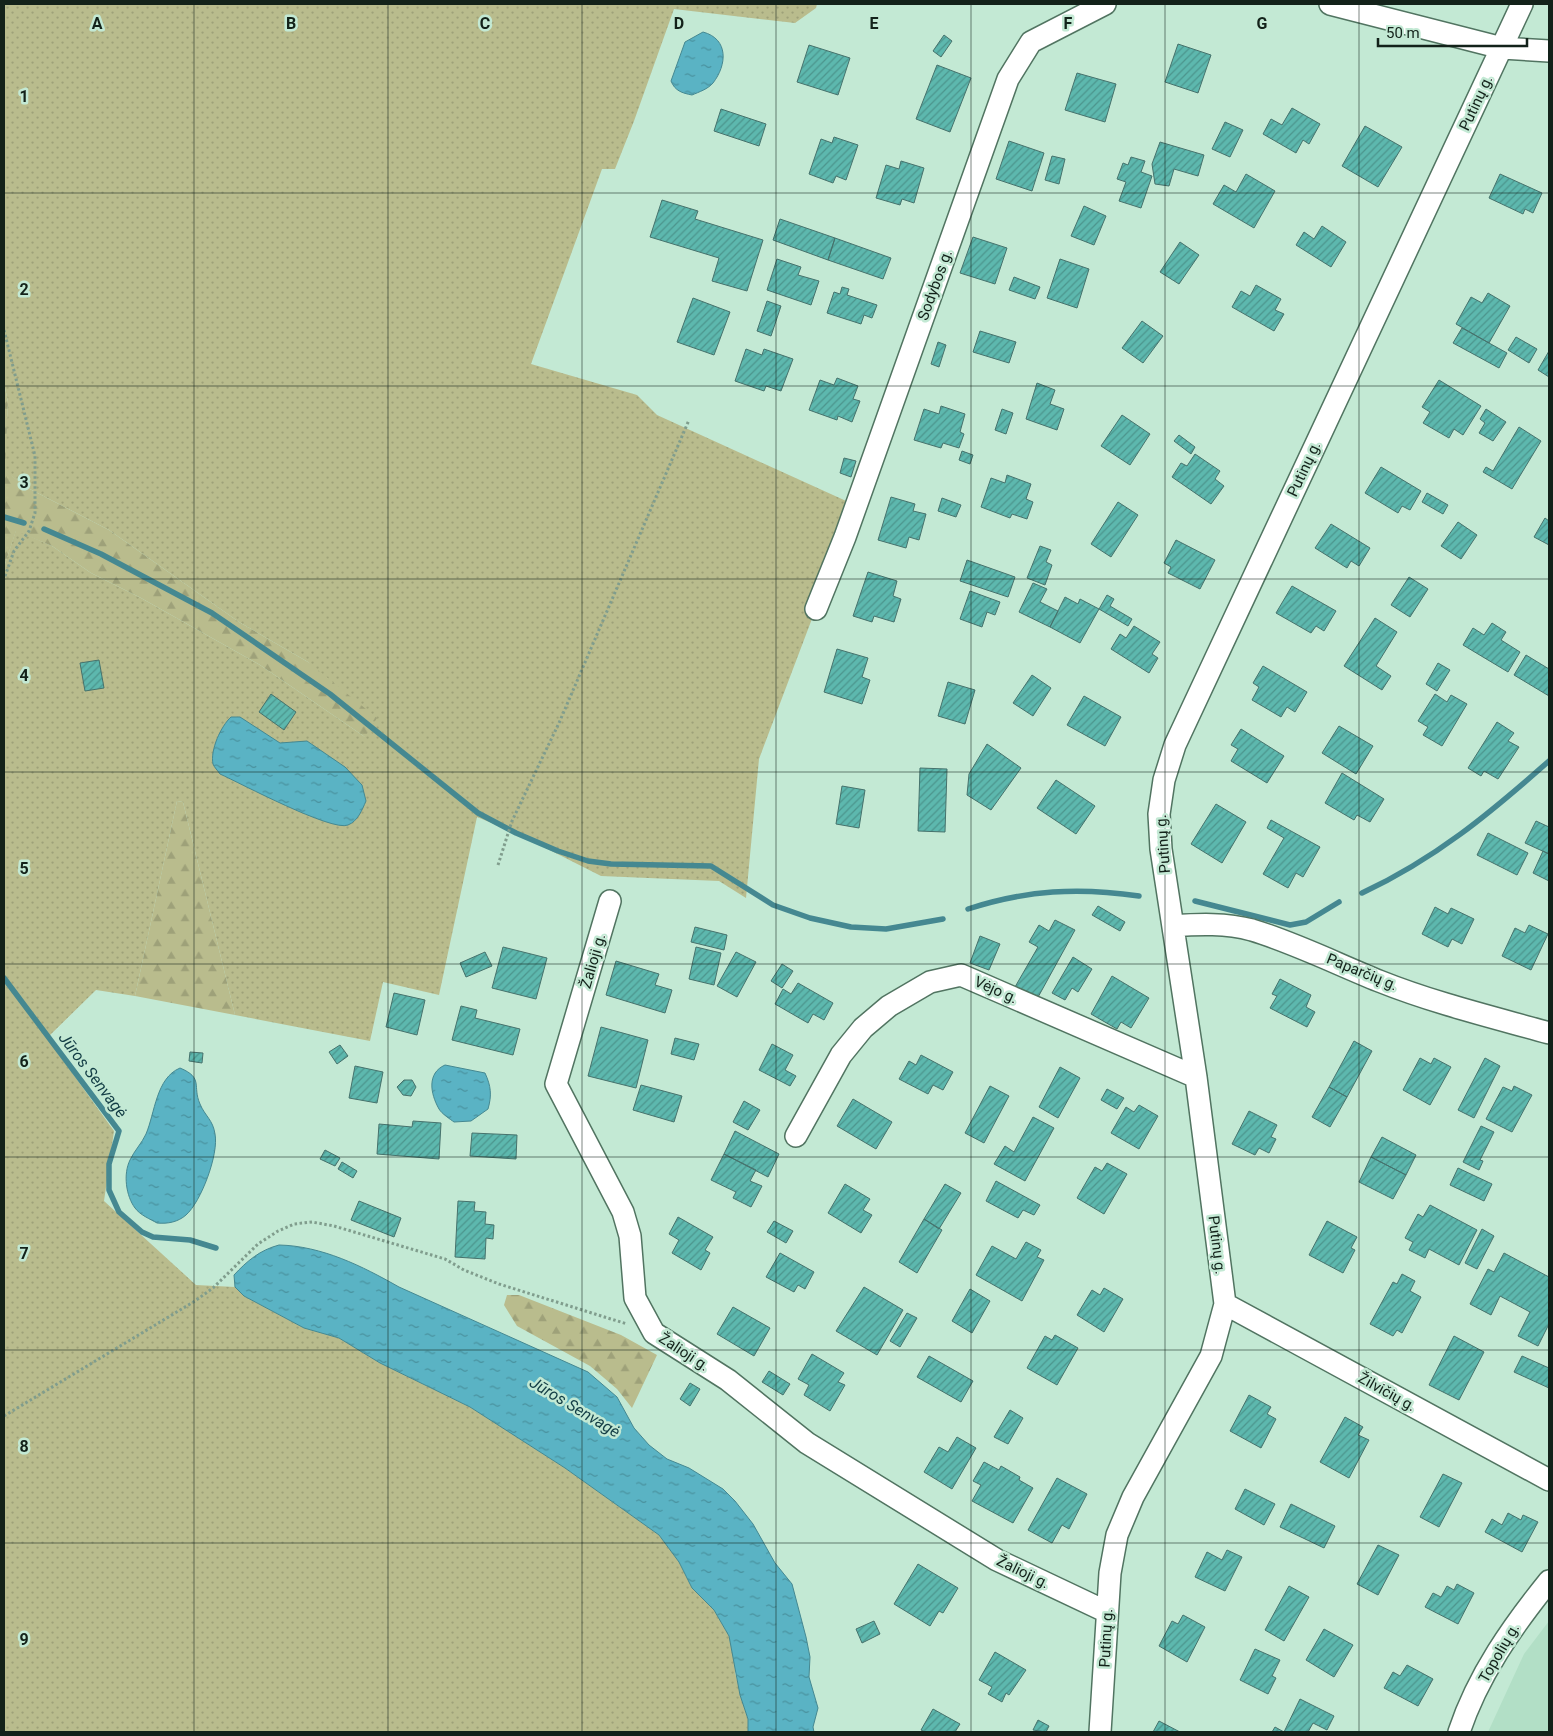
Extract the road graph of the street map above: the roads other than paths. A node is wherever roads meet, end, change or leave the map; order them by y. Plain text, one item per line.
1 (1105, 4) edge
2 (1330, 4) edge
3 (1522, 4) edge
4 (1502, 48) junction
5 (1549, 51) edge
6 (816, 610) dead end
7 (610, 901) dead end
8 (1172, 926) junction
9 (1549, 1033) edge
10 (1196, 1077) junction
11 (796, 1136) dead end
12 (1225, 1304) junction
13 (1549, 1480) edge
14 (1549, 1581) edge
15 (1107, 1612) junction
16 (1100, 1732) edge
17 (1459, 1732) edge

1 - 6 street, Sodybos g.
2 - 4 street
3 - 4 street, Putinų g.
4 - 5 street
4 - 8 street, Putinų g.
7 - 15 street, Žalioji g.
8 - 9 street, Paparčių g.
8 - 10 street, Putinų g.
10 - 11 street, Vėjo g.
10 - 12 street, Putinų g.
12 - 13 street, Žilvičių g.
12 - 15 street, Putinų g.
14 - 17 street, Topolių g.
15 - 16 street, Putinų g.

